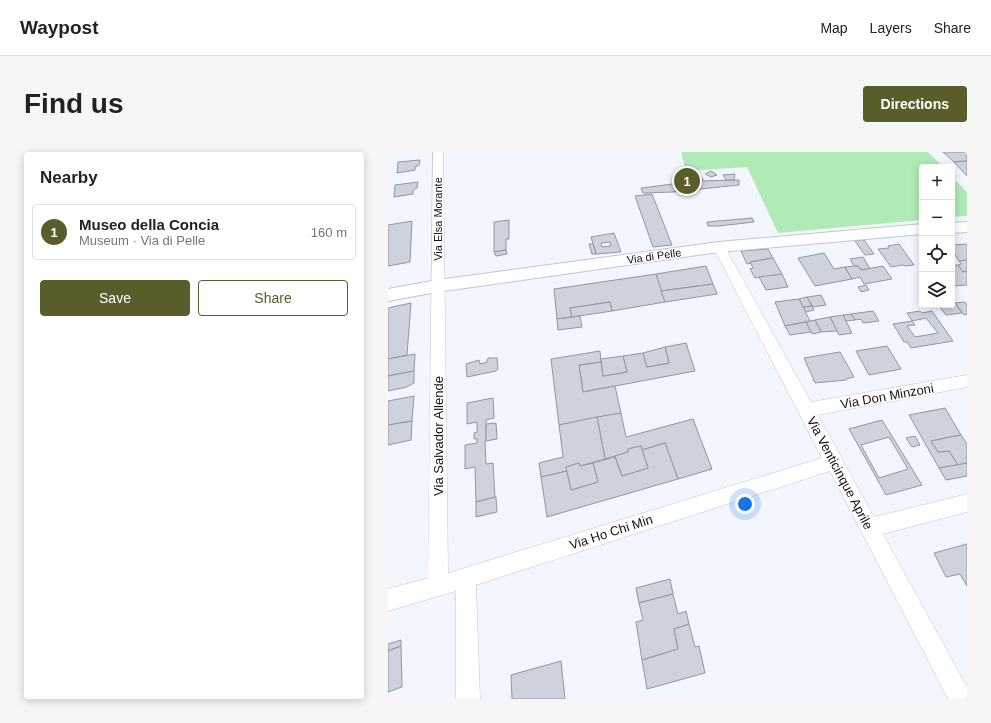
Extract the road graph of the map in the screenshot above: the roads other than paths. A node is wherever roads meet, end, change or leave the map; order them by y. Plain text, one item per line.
1 (438, 152) edge
2 (967, 226) edge
3 (955, 228) edge
4 (919, 230) edge
5 (719, 247) junction
6 (437, 286) junction
7 (388, 295) edge
8 (967, 381) edge
9 (807, 410) junction
10 (834, 462) junction
11 (967, 503) edge
12 (870, 528) junction
13 (466, 578) junction
14 (438, 586) junction
15 (388, 600) edge
16 (468, 699) edge
17 (961, 699) edge

1 - 6 street, Via Elsa Morante
2 - 3 main road
4 - 5 main road, Via di Pelle
5 - 6 main road, Via di Pelle
5 - 9 street, Via Venticinque Aprile
6 - 7 main road, Via di Pelle
6 - 14 street, Via Salvador Allende
8 - 9 street, Via Don Minzoni
9 - 10 street, Via Venticinque Aprile
10 - 12 street, Via Venticinque Aprile
10 - 13 street, Via Ho Chi Min
11 - 12 street
12 - 17 street, Via Venticinque Aprile
13 - 14 street, Via Ho Chi Min
13 - 16 street
14 - 15 street, Via Ho Chi Min

